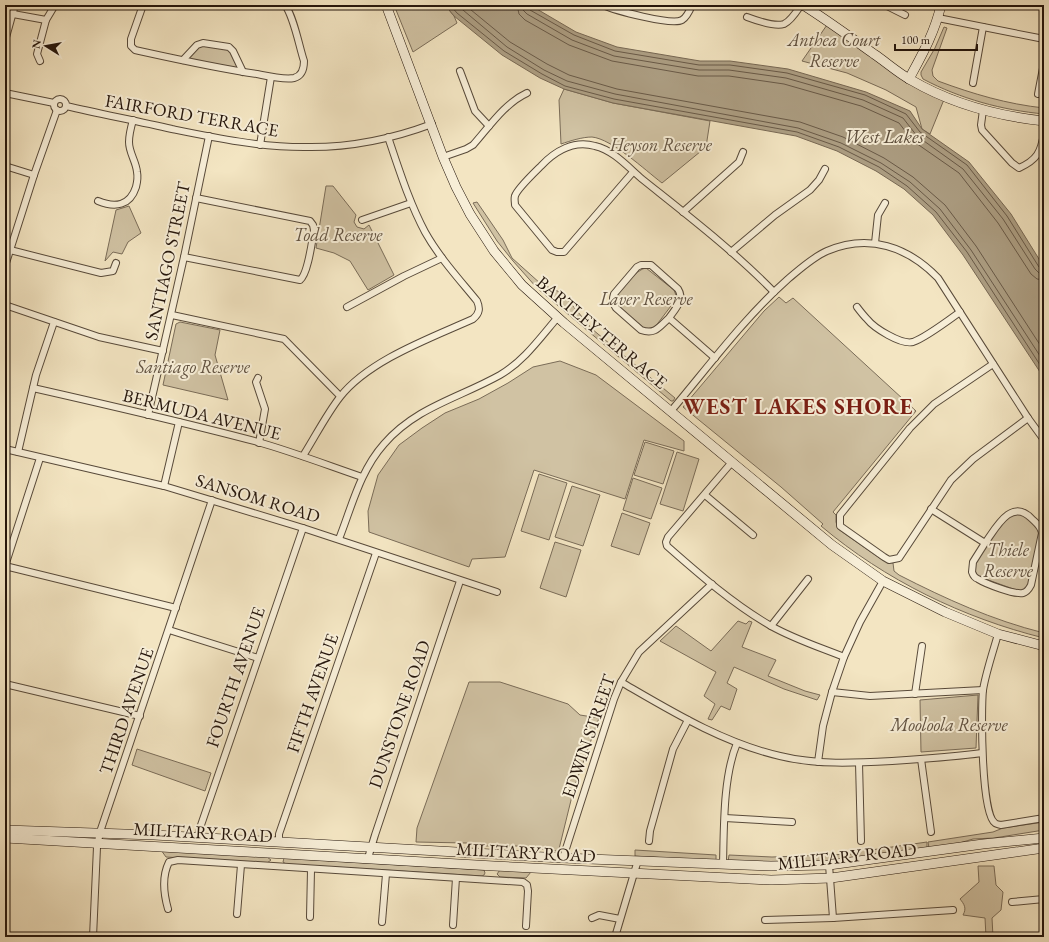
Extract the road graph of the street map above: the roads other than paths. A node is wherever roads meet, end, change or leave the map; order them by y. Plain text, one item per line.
1 (15, 5) edge
2 (55, 5) edge
3 (143, 5) edge
4 (285, 5) edge
5 (386, 5) edge
6 (603, 5) edge
7 (692, 5) edge
8 (802, 5) edge
9 (885, 5) edge
10 (941, 5) edge
11 (617, 7) edge
12 (13, 14) junction
13 (905, 15) dead end
14 (747, 17) dead end
15 (938, 18) junction
16 (46, 20) junction
17 (983, 27) junction
18 (1044, 39) edge
19 (5, 41) edge
20 (183, 60) junction
21 (40, 61) dead end
22 (1044, 63) edge
23 (460, 71) dead end
24 (243, 72) junction
25 (271, 77) junction
26 (909, 79) junction
27 (973, 82) dead end
28 (5, 93) edge
29 (527, 93) dead end
30 (1038, 94) dead end
31 (54, 103) junction
32 (66, 106) junction
33 (57, 110) junction
34 (984, 110) junction
35 (133, 120) junction
36 (1044, 121) edge
37 (432, 124) junction
38 (489, 126) junction
39 (1044, 133) edge
40 (209, 136) junction
41 (388, 137) junction
42 (260, 145) junction
43 (743, 152) dead end
44 (443, 158) junction
45 (5, 166) edge
46 (825, 169) dead end
47 (633, 172) junction
48 (34, 175) junction
49 (196, 198) junction
50 (98, 201) dead end
51 (411, 203) junction
52 (885, 203) dead end
53 (683, 212) junction
54 (362, 220) dead end
55 (875, 243) junction
56 (10, 250) junction
57 (731, 252) junction
58 (184, 257) junction
59 (442, 258) junction
60 (116, 263) dead end
61 (5, 266) edge
62 (774, 292) junction
63 (5, 305) edge
64 (347, 307) dead end
65 (857, 307) dead end
66 (960, 312) junction
67 (172, 315) junction
68 (558, 317) junction
69 (669, 318) junction
70 (54, 322) junction
71 (163, 351) junction
72 (715, 358) junction
73 (993, 364) junction
74 (258, 378) dead end
75 (33, 388) junction
76 (340, 396) junction
77 (671, 411) junction
78 (148, 415) junction
79 (1028, 418) junction
80 (179, 422) junction
81 (1044, 440) edge
82 (259, 443) junction
83 (5, 450) edge
84 (18, 452) junction
85 (303, 456) junction
86 (40, 458) junction
87 (732, 462) junction
88 (362, 477) junction
89 (164, 486) junction
90 (706, 495) junction
91 (212, 500) junction
92 (931, 509) junction
93 (303, 528) junction
94 (753, 536) dead end
95 (339, 539) junction
96 (985, 543) junction
97 (376, 553) junction
98 (5, 566) edge
99 (808, 579) dead end
100 (460, 581) junction
101 (883, 581) junction
102 (712, 584) junction
103 (497, 592) dead end
104 (176, 608) junction
105 (771, 626) junction
106 (169, 630) junction
107 (998, 634) junction
108 (922, 646) dead end
109 (1044, 646) edge
110 (844, 657) junction
111 (258, 658) junction
112 (621, 682) junction
113 (5, 684) edge
114 (984, 690) junction
115 (832, 692) junction
116 (915, 694) junction
117 (140, 716) junction
118 (688, 720) junction
119 (737, 742) junction
120 (982, 752) junction
121 (921, 759) junction
122 (818, 762) junction
123 (859, 763) junction
124 (725, 818) junction
125 (1044, 818) edge
126 (792, 822) dead end
127 (5, 830) edge
128 (100, 832) junction
129 (931, 832) dead end
130 (199, 837) junction
131 (5, 838) edge
132 (1044, 838) edge
133 (649, 841) dead end
134 (861, 841) dead end
135 (98, 842) junction
136 (278, 843) junction
137 (371, 848) junction
138 (1044, 848) edge
139 (276, 853) junction
140 (368, 858) junction
141 (563, 858) junction
142 (638, 860) junction
143 (723, 864) junction
144 (241, 865) junction
145 (829, 865) junction
146 (494, 866) junction
147 (275, 867) junction
148 (311, 870) junction
149 (386, 874) junction
150 (635, 874) junction
151 (456, 878) junction
152 (831, 878) junction
153 (494, 880) junction
154 (1044, 899) edge
155 (1012, 902) dead end
156 (168, 909) dead end
157 (953, 910) dead end
158 (237, 914) dead end
159 (310, 917) dead end
160 (592, 918) dead end
161 (833, 918) junction
162 (620, 919) junction
163 (765, 920) dead end
164 (382, 922) dead end
165 (453, 925) dead end
166 (526, 926) dead end
167 (5, 936) edge
168 (14, 937) edge
169 (93, 937) edge
170 (615, 937) edge

1 - 12 street
2 - 16 street
3 - 20 street
4 - 25 street
5 - 37 main road, BARTLEY TERRACE
6 - 11 street
7 - 11 street
8 - 14 street
8 - 26 main road
9 - 13 street
10 - 15 main road
12 - 16 street
12 - 19 street
15 - 17 street
15 - 26 main road
16 - 21 street
17 - 18 street
17 - 27 street
20 - 24 street
20 - 24 street
22 - 30 street
23 - 38 street
24 - 25 street
25 - 42 street
26 - 34 main road
28 - 31 street
29 - 38 street
31 - 32 street
31 - 33 street
32 - 33 street
32 - 35 street, FAIRFORD TERRACE
33 - 48 street
34 - 36 main road
34 - 39 street
35 - 40 street, FAIRFORD TERRACE
35 - 50 street
37 - 41 street, FAIRFORD TERRACE
37 - 44 main road, BARTLEY TERRACE
38 - 44 street
40 - 42 street, FAIRFORD TERRACE
40 - 49 street, SANTIAGO STREET
41 - 42 street, FAIRFORD TERRACE
41 - 51 street
43 - 53 street
44 - 68 main road, BARTLEY TERRACE
45 - 48 street
46 - 57 street
47 - 47 street
47 - 53 street
48 - 56 street
49 - 58 street, SANTIAGO STREET
49 - 58 street
51 - 54 street
51 - 59 street
52 - 55 street
53 - 57 street
55 - 62 street
55 - 66 street
56 - 60 street
56 - 61 street
57 - 62 street
58 - 67 street, SANTIAGO STREET
59 - 64 street
59 - 76 street
62 - 72 street
63 - 70 street
65 - 66 street
66 - 73 street
67 - 71 street, SANTIAGO STREET
67 - 76 street
68 - 77 main road, BARTLEY TERRACE
68 - 88 street
69 - 69 street
69 - 72 street
70 - 71 street
70 - 75 street
71 - 78 street, SANTIAGO STREET
72 - 77 street
73 - 79 street
73 - 92 street
74 - 82 street
75 - 78 street, BERMUDA AVENUE
75 - 84 street
76 - 85 street
77 - 87 main road, BARTLEY TERRACE
78 - 80 street, BERMUDA AVENUE
79 - 81 street
79 - 92 street
80 - 82 street, BERMUDA AVENUE
80 - 89 street
82 - 85 street, BERMUDA AVENUE
83 - 84 street, SANSOM ROAD
84 - 86 street, SANSOM ROAD
85 - 88 street, BERMUDA AVENUE
86 - 89 street, SANSOM ROAD
86 - 98 street
87 - 90 street
87 - 101 main road, BARTLEY TERRACE
88 - 95 street
89 - 91 street, SANSOM ROAD
90 - 94 street
90 - 102 street
91 - 93 street, SANSOM ROAD
91 - 104 street, THIRD AVENUE
92 - 96 street
93 - 95 street, SANSOM ROAD
93 - 111 street, FOURTH AVENUE
95 - 97 street, SANSOM ROAD
96 - 96 street
97 - 100 street, SANSOM ROAD
97 - 136 street, FIFTH AVENUE
98 - 104 street
99 - 105 street
100 - 103 street, SANSOM ROAD
100 - 137 street, DUNSTONE ROAD
101 - 107 main road, BARTLEY TERRACE
101 - 110 street
102 - 105 street
102 - 112 street, EDWIN STREET
104 - 106 street, THIRD AVENUE
105 - 110 street
106 - 111 street
106 - 117 street, THIRD AVENUE
107 - 109 main road, BARTLEY TERRACE
107 - 114 street
108 - 116 street
110 - 115 street
111 - 130 street, FOURTH AVENUE
112 - 118 street
112 - 141 street, EDWIN STREET
113 - 117 street
114 - 116 street
114 - 120 street
115 - 116 street
115 - 122 street
117 - 128 street, THIRD AVENUE
118 - 119 street
118 - 133 street
119 - 122 street
119 - 124 street
120 - 121 street
120 - 125 street
121 - 123 street
121 - 129 street
122 - 123 street
123 - 134 street
124 - 126 street
124 - 143 street
127 - 128 main road, MILITARY ROAD
128 - 130 main road, MILITARY ROAD
128 - 135 street, THIRD AVENUE
130 - 136 main road, MILITARY ROAD
131 - 135 main road, MILITARY ROAD
132 - 145 main road, MILITARY ROAD
135 - 139 main road, MILITARY ROAD
135 - 169 street, THIRD AVENUE
136 - 137 main road, MILITARY ROAD
137 - 140 street, DUNSTONE ROAD
137 - 141 main road, MILITARY ROAD
138 - 152 main road, MILITARY ROAD
139 - 140 main road, MILITARY ROAD
139 - 147 street
140 - 146 main road, MILITARY ROAD
141 - 142 main road, MILITARY ROAD
142 - 143 main road, MILITARY ROAD
142 - 150 street
143 - 145 main road, MILITARY ROAD
144 - 147 street
144 - 156 street
144 - 158 street
145 - 152 street
146 - 150 main road, MILITARY ROAD
146 - 153 street
147 - 148 street
148 - 149 street
148 - 159 street
149 - 151 street
149 - 164 street
150 - 152 main road, MILITARY ROAD
150 - 162 street
151 - 153 street
151 - 165 street
152 - 161 street
153 - 166 street
154 - 155 street
157 - 161 street
160 - 162 street
161 - 163 street
162 - 170 street
167 - 168 street

